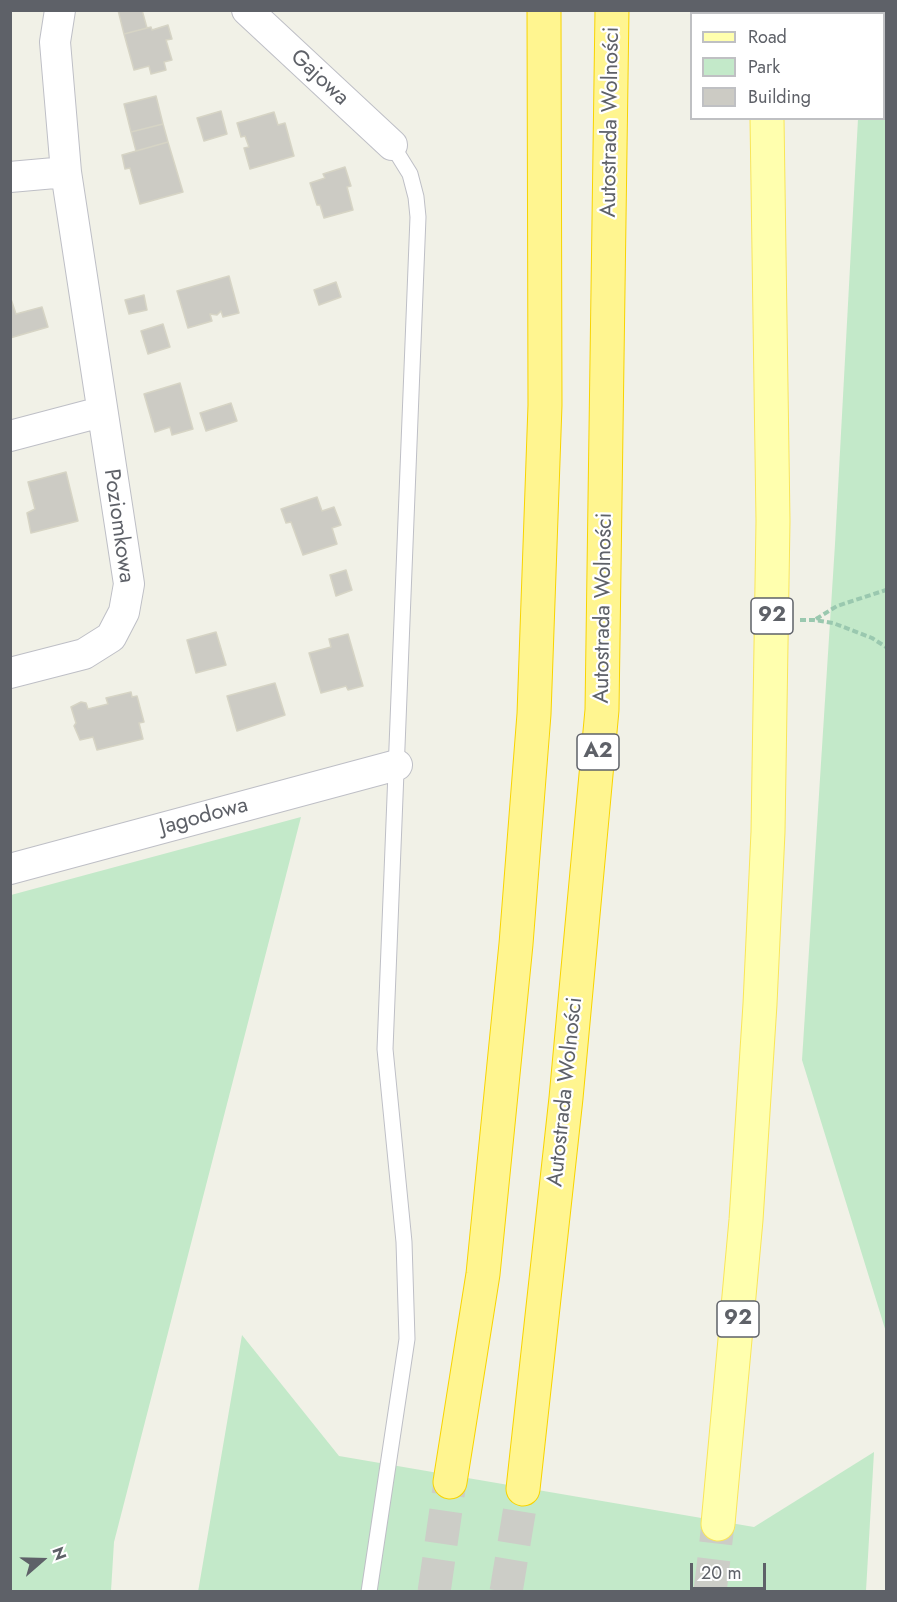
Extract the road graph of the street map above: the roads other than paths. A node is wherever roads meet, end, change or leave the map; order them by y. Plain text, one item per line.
1 (60, 10) edge
2 (247, 10) edge
3 (544, 10) edge
4 (612, 10) edge
5 (767, 120) edge
6 (392, 145) joint
7 (66, 172) junction
8 (10, 177) edge
9 (101, 412) junction
10 (10, 436) edge
11 (10, 673) edge
12 (397, 765) junction
13 (10, 869) edge
14 (450, 1482) tunnel mouth
15 (523, 1489) tunnel mouth
16 (718, 1524) tunnel mouth
17 (369, 1592) edge

1 - 7 street, Poziomkowa
2 - 6 street, Gajowa
3 - 14 highway
4 - 15 highway, Autostrada Wolności / A2
5 - 16 main road, 92
6 - 12 lane
7 - 8 street
7 - 9 street, Poziomkowa
9 - 10 street
9 - 11 street, Poziomkowa
12 - 13 street, Jagodowa
12 - 17 lane

